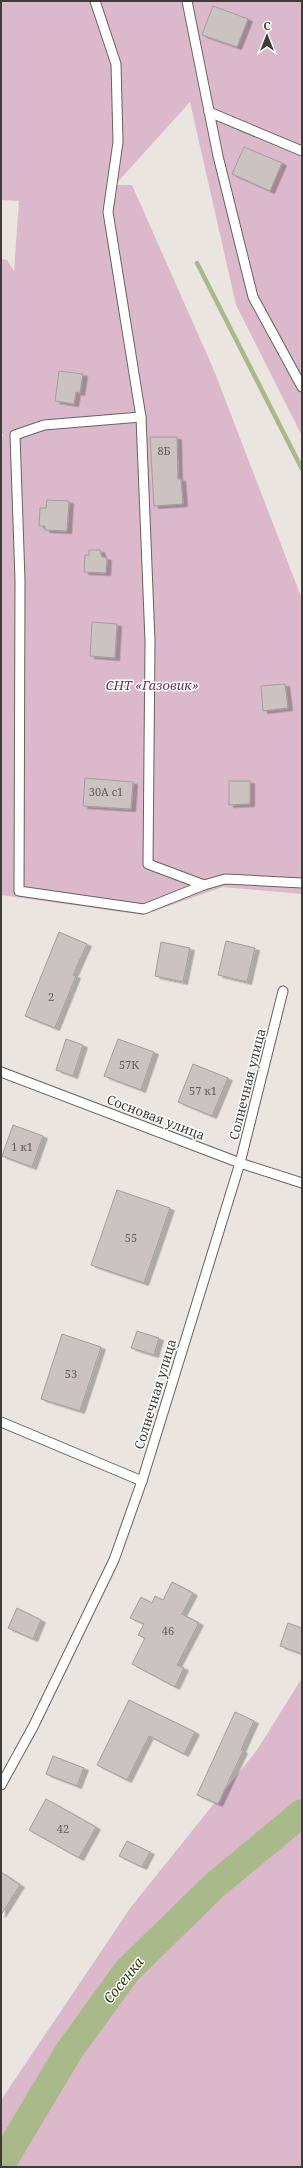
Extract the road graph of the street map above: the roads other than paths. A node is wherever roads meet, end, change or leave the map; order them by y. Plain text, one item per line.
1 (95, 1) edge
2 (187, 1) edge
3 (209, 112) junction
4 (302, 151) edge
5 (302, 387) edge
6 (141, 417) junction
7 (302, 883) edge
8 (204, 885) junction
9 (283, 991) dead end
10 (1, 1072) edge
11 (240, 1163) junction
12 (302, 1183) edge
13 (1, 1422) edge
14 (142, 1481) junction
15 (1, 1785) edge

1 - 6 lane
2 - 3 lane
3 - 4 lane
3 - 5 lane
6 - 8 lane
6 - 8 lane
7 - 8 lane
9 - 11 lane, Солнечная улица
10 - 11 lane, Сосновая улица
11 - 12 lane, Сосновая улица
11 - 14 lane, Солнечная улица
13 - 14 lane
14 - 15 lane, Солнечная улица

